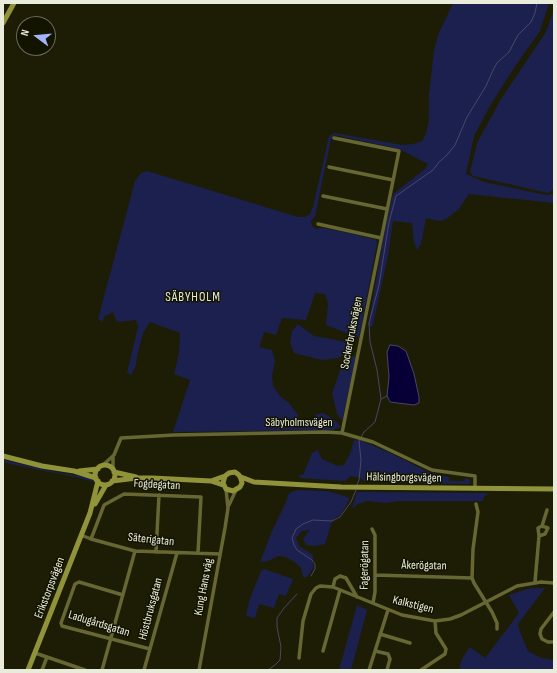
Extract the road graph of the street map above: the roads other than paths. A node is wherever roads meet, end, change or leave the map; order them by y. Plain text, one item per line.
1 (14, 3) edge
2 (3, 23) edge
3 (334, 138) dead end
4 (328, 167) dead end
5 (393, 180) junction
6 (323, 196) dead end
7 (387, 209) junction
8 (318, 224) dead end
9 (381, 238) junction
10 (342, 433) junction
11 (114, 455) junction
12 (3, 456) edge
13 (103, 465) junction
14 (98, 469) junction
15 (114, 470) junction
16 (74, 471) junction
17 (225, 476) junction
18 (241, 477) junction
19 (137, 478) junction
20 (97, 479) junction
21 (112, 481) junction
22 (212, 481) junction
23 (254, 482) junction
24 (106, 484) junction
25 (225, 487) junction
26 (238, 488) junction
27 (475, 489) junction
28 (554, 489) edge
29 (159, 495) junction
30 (476, 504) dead end
31 (228, 508) junction
32 (547, 510) dead end
33 (90, 513) junction
34 (542, 526) junction
35 (372, 529) dead end
36 (81, 535) junction
37 (539, 536) junction
38 (91, 539) junction
39 (135, 550) junction
40 (156, 552) junction
41 (177, 553) junction
42 (198, 554) junction
43 (220, 554) junction
44 (375, 575) junction
45 (472, 578) junction
46 (535, 582) junction
47 (554, 583) edge
48 (333, 587) junction
49 (340, 590) junction
50 (123, 594) junction
51 (357, 597) junction
52 (486, 601) junction
53 (373, 603) junction
54 (388, 610) junction
55 (554, 612) edge
56 (435, 621) junction
57 (497, 629) dead end
58 (380, 634) junction
59 (111, 638) junction
60 (410, 642) dead end
61 (554, 642) edge
62 (150, 649) junction
63 (323, 651) dead end
64 (375, 651) junction
65 (35, 653) junction
66 (47, 657) junction
67 (299, 658) dead end
68 (28, 670) edge
69 (42, 670) edge
70 (85, 670) edge
71 (102, 670) edge
72 (144, 670) edge
73 (199, 670) edge
74 (369, 670) edge
75 (387, 670) edge
76 (421, 670) edge

1 - 2 main road
3 - 5 street, Sockerbruksvägen
4 - 5 street
5 - 7 street, Sockerbruksvägen
6 - 7 street
7 - 9 street, Sockerbruksvägen
8 - 9 street
9 - 10 street, Sockerbruksvägen
10 - 11 street, Säbyholmsvägen
10 - 27 street, Säbyholmsvägen
11 - 13 street, Säbyholmsvägen
11 - 15 street, Säbyholmsvägen
12 - 16 main road
13 - 14 main road
13 - 15 main road
14 - 16 main road
14 - 20 main road
15 - 19 main road
15 - 21 main road
16 - 20 main road
17 - 18 main road
17 - 22 main road
17 - 25 main road
18 - 23 main road, Hälsingborgsvägen
18 - 26 main road
19 - 21 main road
19 - 22 main road
20 - 24 main road
20 - 33 main road, Erikstorpsvägen
21 - 24 main road
22 - 25 main road
23 - 26 main road, Hälsingborgsvägen
23 - 27 main road, Hälsingborgsvägen
24 - 33 main road, Erikstorpsvägen
25 - 26 main road
25 - 31 street, Kung Hans väg
26 - 31 street, Kung Hans väg
27 - 28 main road, Hälsingborgsvägen
29 - 38 street, Fogdegatan
29 - 40 street
29 - 42 street, Fogdegatan
30 - 45 street
31 - 43 street, Kung Hans väg
32 - 34 street
33 - 36 main road, Erikstorpsvägen
34 - 37 street
34 - 37 street
35 - 44 street, Fagerögatan
36 - 38 street, Säterigatan
36 - 65 main road, Erikstorpsvägen
37 - 46 street
38 - 39 street, Säterigatan
39 - 40 street, Säterigatan
39 - 50 street
40 - 41 street, Säterigatan
41 - 42 street, Säterigatan
41 - 62 street, Höstbruksgatan
42 - 43 street, Säterigatan
43 - 73 street, Kung Hans väg
44 - 45 street, Åkerögatan
44 - 53 street, Fagerögatan
45 - 52 street
46 - 47 street, Kalkstigen
46 - 52 street, Kalkstigen
48 - 49 street, Kalkstigen
48 - 51 street
48 - 67 street
49 - 51 street, Kalkstigen
49 - 63 street
50 - 59 street
50 - 59 street, Ladugårdsgatan
51 - 53 street, Kalkstigen
52 - 56 street, Kalkstigen
52 - 57 street
53 - 54 street, Kalkstigen
54 - 56 street, Kalkstigen
54 - 58 street
55 - 61 street
56 - 76 street
58 - 60 street
58 - 64 street
59 - 62 street, Ladugårdsgatan
59 - 71 street
62 - 72 street, Höstbruksgatan
64 - 74 street
64 - 75 street
65 - 66 street
65 - 68 main road, Erikstorpsvägen
66 - 69 street
66 - 70 street

